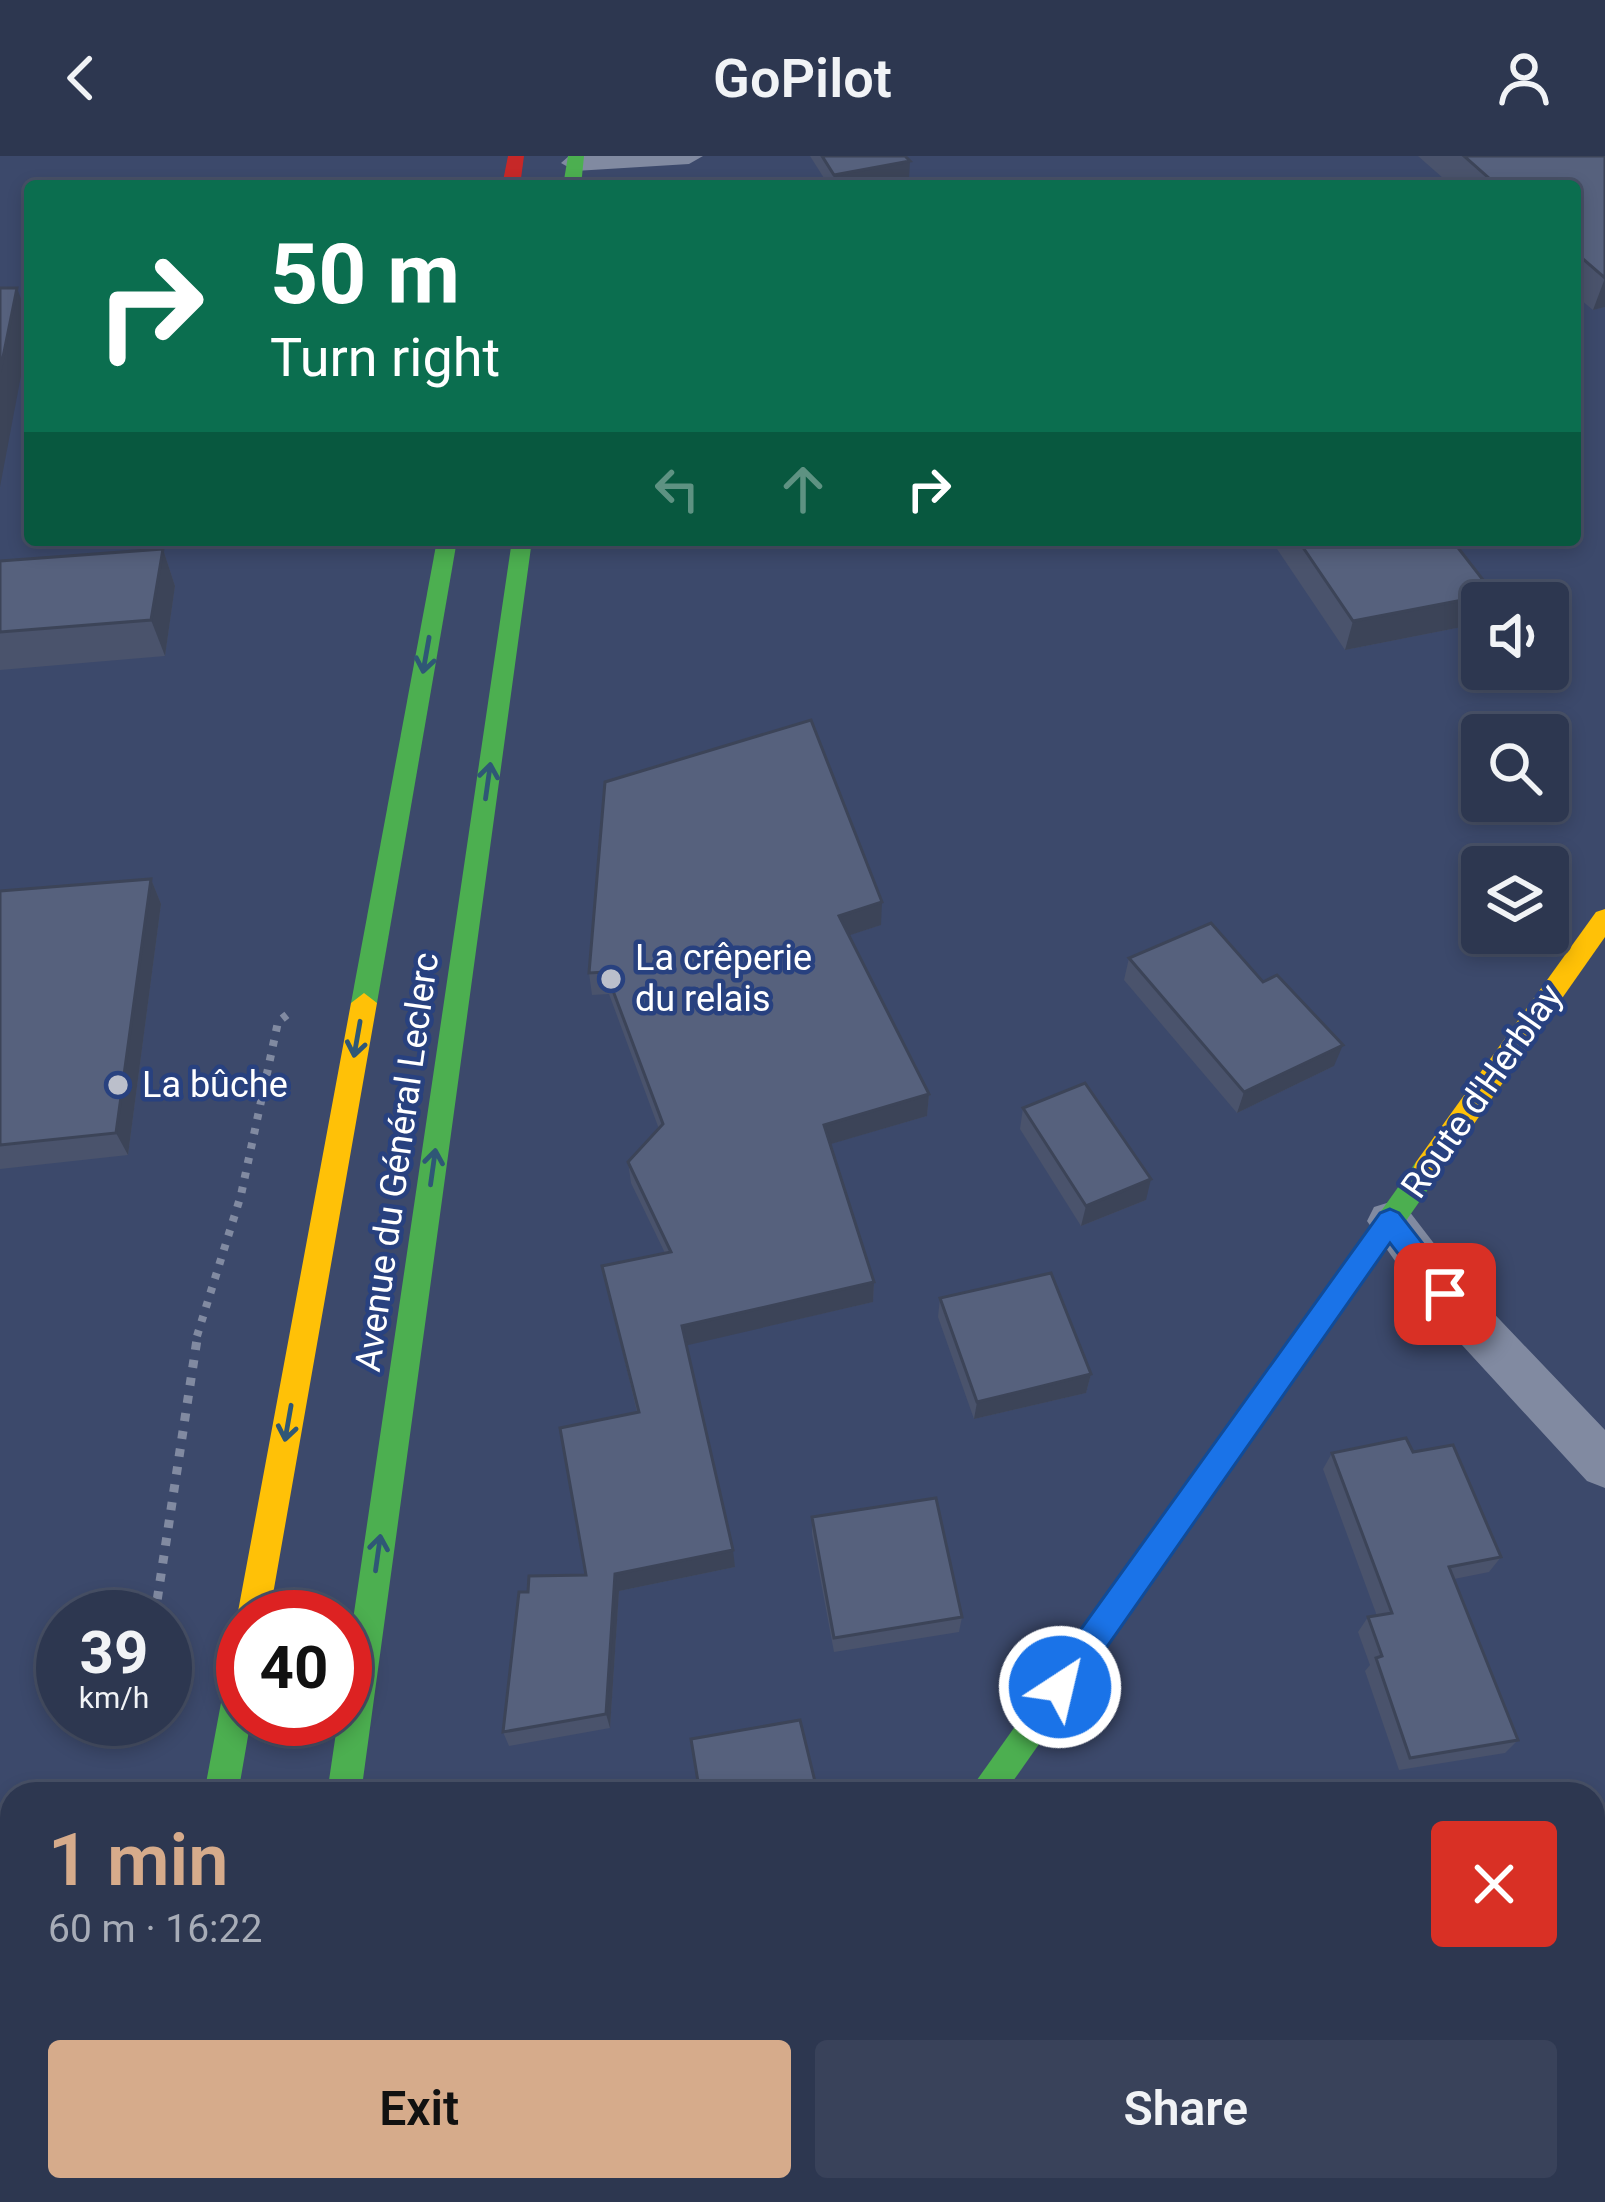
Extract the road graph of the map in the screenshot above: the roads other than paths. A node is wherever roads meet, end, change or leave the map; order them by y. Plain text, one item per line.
1 (689, 156) edge
2 (575, 168) edge
3 (446, 546) edge
4 (521, 546) edge
5 (1605, 918) edge
6 (1390, 1221) junction
7 (1605, 1465) edge
8 (258, 1590) edge
9 (230, 1746) edge
10 (223, 1782) edge
11 (346, 1782) edge
12 (993, 1782) edge

1 - 2 lane
3 -> 8 main road, Avenue du Général Leclerc
11 -> 4 main road, Avenue du Général Leclerc
5 - 6 main road, Route d'Herblay
6 - 7 lane
6 - 12 main road, Route d'Herblay
9 - 10 main road

